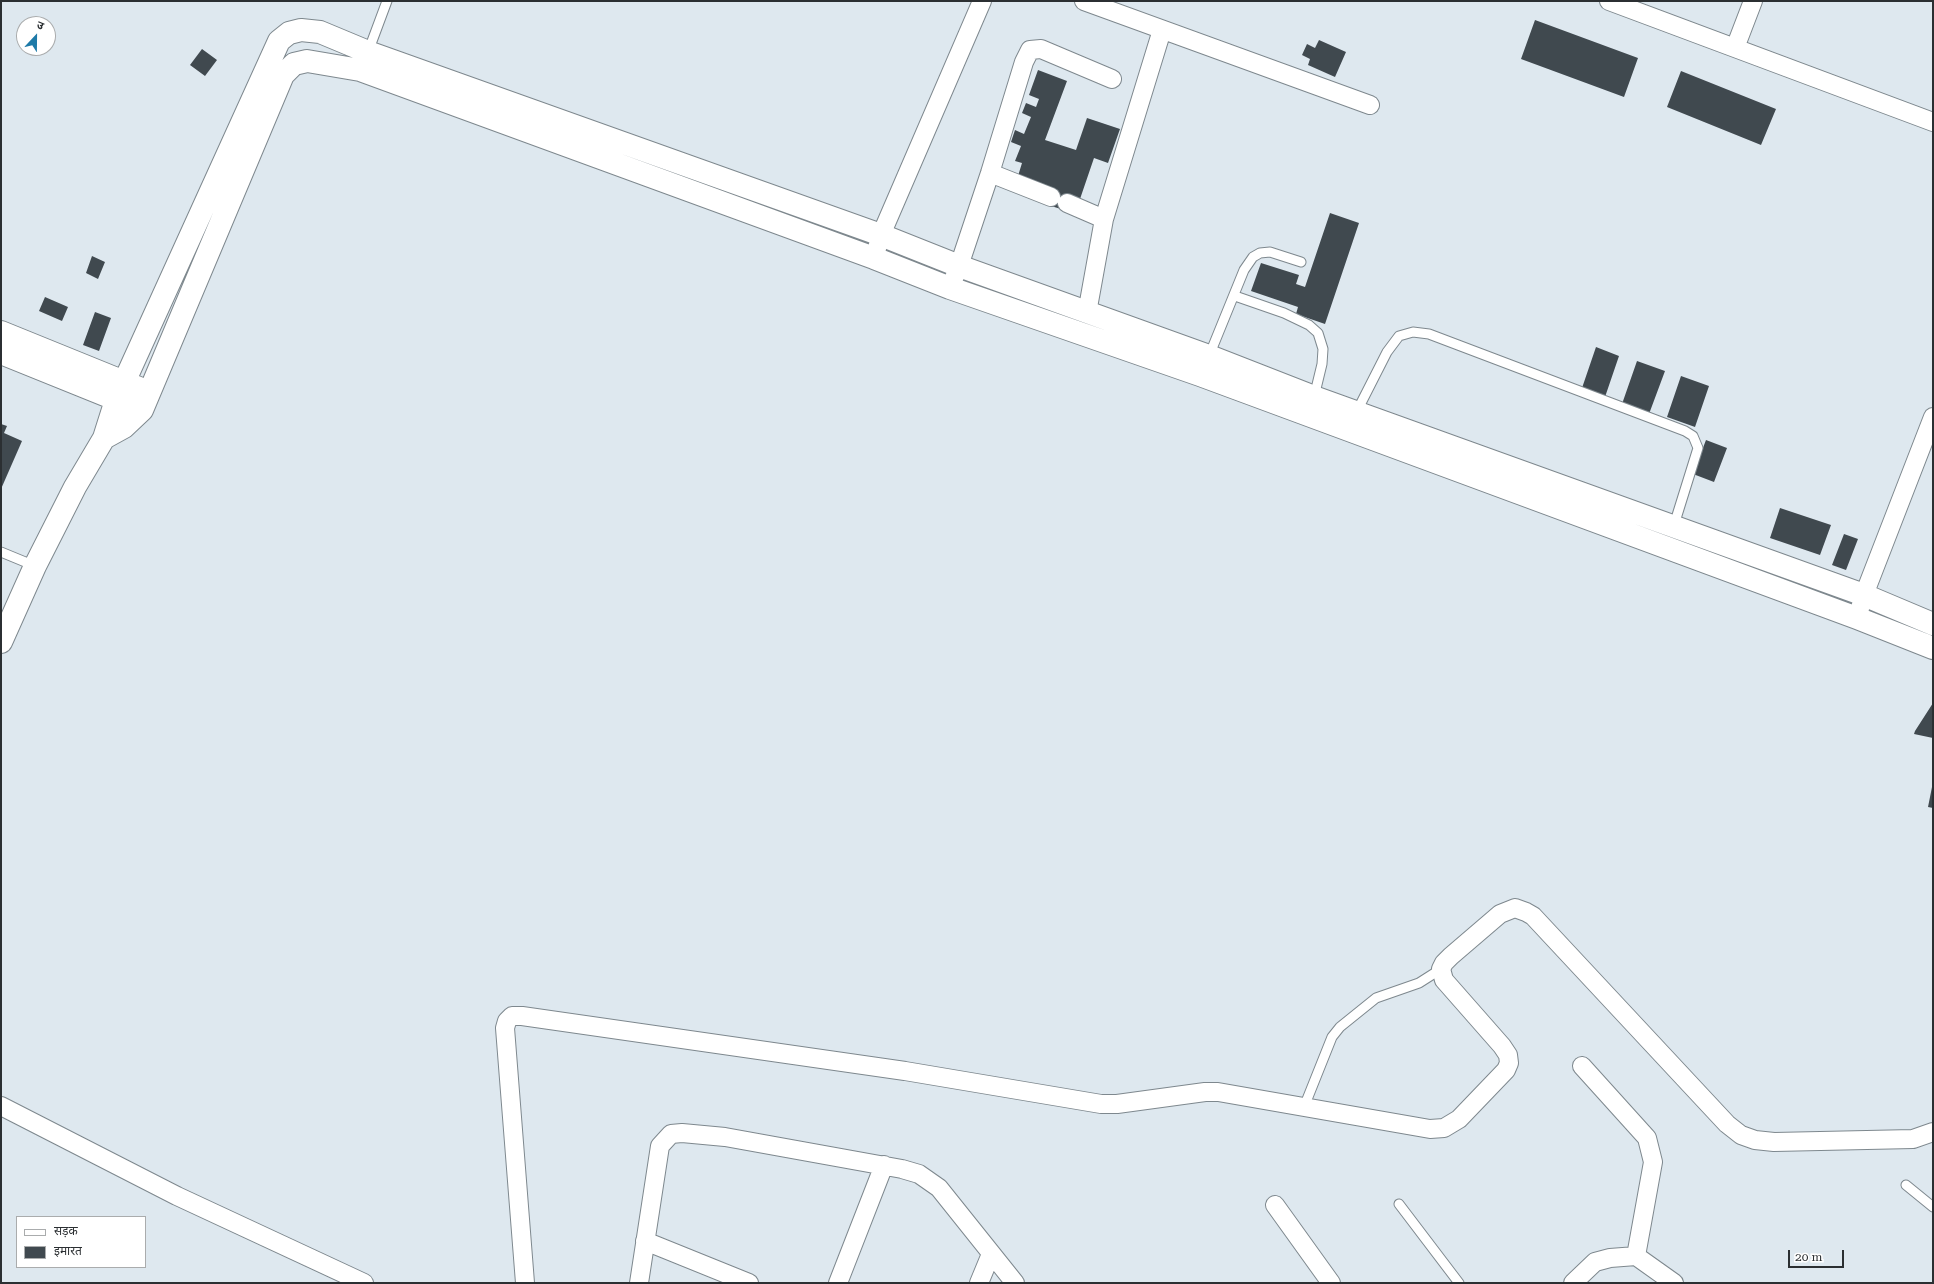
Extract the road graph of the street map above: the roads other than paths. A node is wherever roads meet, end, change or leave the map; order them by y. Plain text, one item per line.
1 (982, 1) edge
2 (1084, 1) edge
3 (1609, 1) edge
4 (1754, 1) edge
5 (384, 4) edge
6 (1162, 30) junction
7 (1735, 48) junction
8 (364, 61) junction
9 (1112, 79) dead end
10 (1370, 104) dead end
11 (1933, 122) edge
12 (990, 173) junction
13 (1104, 219) junction
14 (881, 235) junction
15 (874, 258) junction
16 (1301, 262) dead end
17 (959, 266) junction
18 (950, 288) junction
19 (1235, 296) junction
20 (1087, 313) junction
21 (1, 332) edge
22 (1, 353) edge
23 (1204, 366) junction
24 (120, 392) junction
25 (1314, 397) junction
26 (147, 402) junction
27 (1357, 411) junction
28 (1933, 418) edge
29 (104, 438) junction
30 (1674, 525) junction
31 (1, 552) edge
32 (35, 566) junction
33 (1864, 595) junction
34 (1857, 618) junction
35 (1933, 624) edge
36 (1, 642) edge
37 (1933, 648) edge
38 (1442, 968) junction
39 (1582, 1066) dead end
40 (1, 1106) edge
41 (1304, 1107) junction
42 (1933, 1132) edge
43 (884, 1166) junction
44 (1906, 1185) dead end
45 (1399, 1204) dead end
46 (1275, 1205) dead end
47 (1933, 1207) edge
48 (646, 1242) junction
49 (991, 1254) junction
50 (1636, 1256) junction
51 (364, 1283) edge
52 (525, 1283) edge
53 (639, 1283) edge
54 (749, 1283) edge
55 (838, 1283) edge
56 (979, 1283) edge
57 (1015, 1283) edge
58 (1331, 1283) edge
59 (1459, 1283) edge
60 (1573, 1283) edge
61 (1674, 1283) edge

1 - 14 street
2 - 6 street
3 - 7 street
4 - 7 street
5 - 8 lane
6 - 10 street
6 - 13 street
7 - 11 street
8 - 14 street
8 - 15 street
8 - 24 street
8 - 26 street
9 - 12 street
12 - 13 street
12 - 17 street
13 - 20 street
14 - 15 street
14 - 17 street
15 - 18 street
16 - 19 lane
17 - 18 street
17 - 20 street
18 - 23 street
19 - 23 lane
19 - 25 lane
20 - 23 street
21 - 24 street
22 - 24 street
23 - 25 street
23 - 34 street
24 - 26 street
24 - 29 street
25 - 27 street
26 - 29 street
27 - 30 street
27 - 30 lane
28 - 33 street
29 - 32 street
30 - 33 street
31 - 32 lane
32 - 36 street
33 - 34 street
33 - 35 street
34 - 37 street
38 - 41 lane
38 - 41 street
38 - 42 street
39 - 50 street
40 - 51 street
41 - 52 street
43 - 48 street
43 - 49 street
43 - 55 street
44 - 47 lane
45 - 59 lane
46 - 58 street
48 - 53 street
48 - 54 street
49 - 56 street
49 - 57 street
50 - 60 street
50 - 61 street

